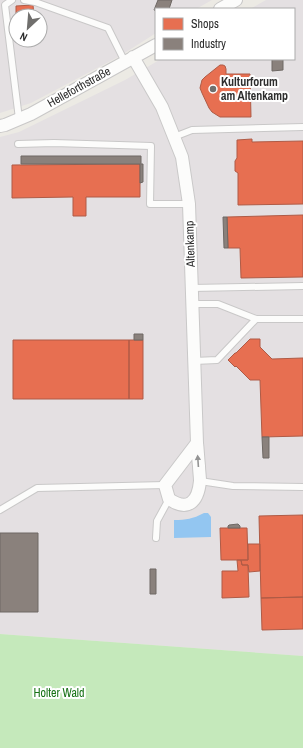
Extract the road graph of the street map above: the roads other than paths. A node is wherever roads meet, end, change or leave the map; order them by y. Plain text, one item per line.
1 (12, 0) edge
2 (24, 0) edge
3 (236, 0) edge
4 (222, 8) edge
5 (155, 46) edge
6 (129, 60) junction
7 (19, 119) junction
8 (0, 126) edge
9 (303, 127) edge
10 (174, 136) junction
11 (18, 144) dead end
12 (189, 204) junction
13 (303, 286) edge
14 (192, 288) junction
15 (192, 304) junction
16 (256, 319) junction
17 (303, 319) edge
18 (194, 361) junction
19 (197, 443) junction
20 (200, 481) junction
21 (165, 485) junction
22 (303, 487) edge
23 (169, 499) junction
24 (0, 510) edge
25 (156, 538) dead end

1 - 7 lane
2 - 6 lane
3 - 4 street
5 - 6 street, Helleforthstraße
6 - 7 street, Helleforthstraße
6 - 10 street, Altenkamp
7 - 8 street, Helleforthstraße
9 - 10 lane
10 - 12 street, Altenkamp
11 - 12 lane
12 - 14 street, Altenkamp
13 - 14 lane
14 - 15 street, Altenkamp
15 - 16 lane
15 - 18 street, Altenkamp
16 - 17 lane
16 - 18 lane
18 - 19 street, Altenkamp
20 -> 19 street, Altenkamp
19 - 21 street
20 - 22 lane
20 - 23 street, Altenkamp
21 - 23 street
21 - 24 lane
23 - 25 lane

